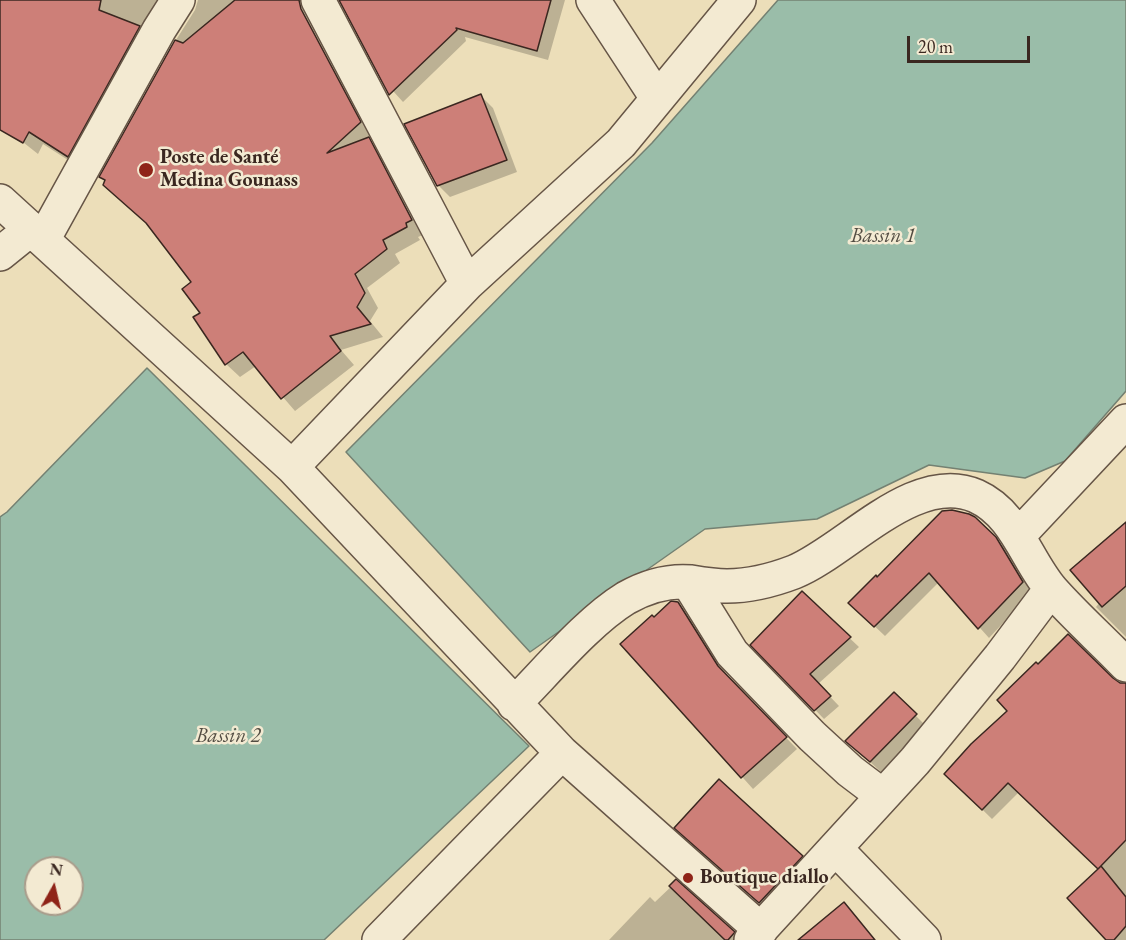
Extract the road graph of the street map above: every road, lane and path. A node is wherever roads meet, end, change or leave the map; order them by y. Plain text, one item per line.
1 (178, 0) edge
2 (318, 0) edge
3 (592, 0) edge
4 (739, 0) edge
5 (657, 98) junction
6 (0, 201) edge
7 (37, 234) junction
8 (0, 254) edge
9 (467, 284) junction
10 (1126, 421) edge
11 (292, 467) junction
12 (1018, 536) junction
13 (688, 582) junction
14 (1051, 589) junction
15 (1126, 665) edge
16 (514, 704) junction
17 (562, 753) junction
18 (883, 796) junction
19 (836, 849) junction
20 (756, 935) edge
21 (380, 940) edge
22 (924, 940) edge

1 - 7 street
2 - 9 street
3 - 5 street
4 - 5 street
5 - 9 street
6 - 7 street
7 - 8 street
7 - 11 street
9 - 11 street
10 - 12 street
11 - 16 street
12 - 13 street
12 - 14 street
13 - 16 street
13 - 18 street
14 - 15 street
14 - 18 street
16 - 17 street
17 - 20 street
17 - 21 street
18 - 19 street
19 - 20 street
19 - 22 street

